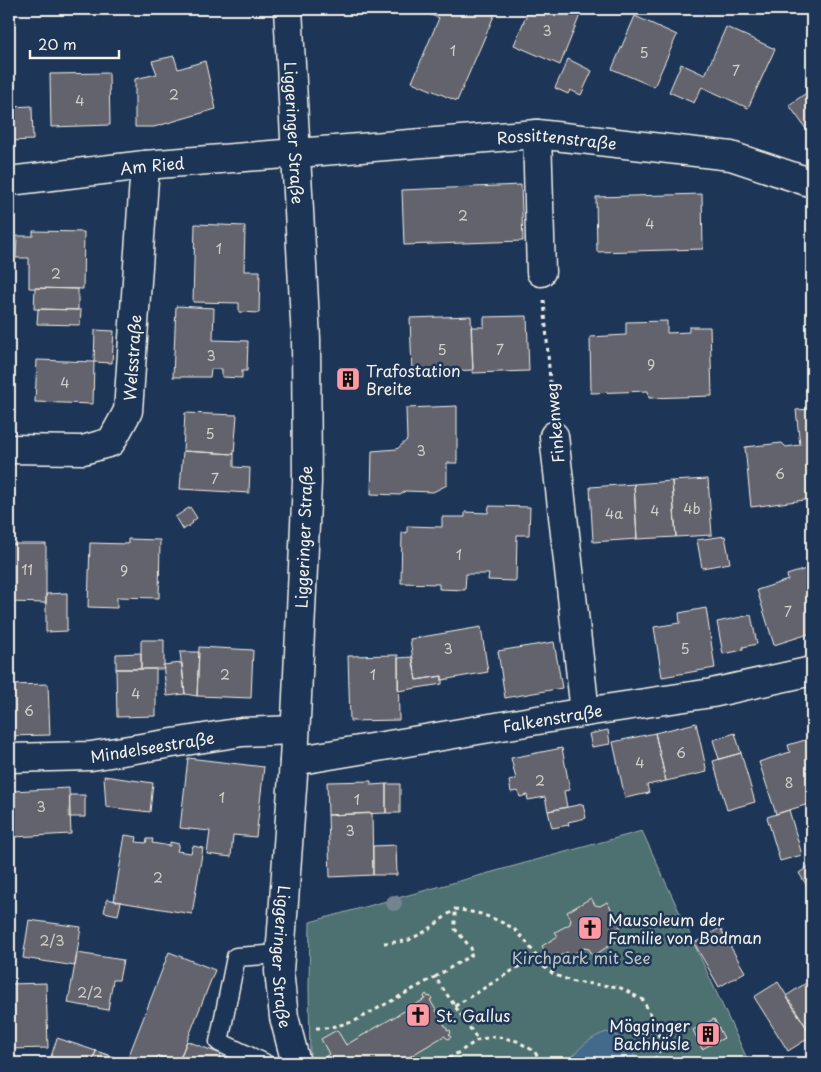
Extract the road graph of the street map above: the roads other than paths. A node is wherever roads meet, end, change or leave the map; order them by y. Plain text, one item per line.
1 (288, 9) edge
2 (536, 134) junction
3 (296, 153) junction
4 (145, 165) junction
5 (9, 181) edge
6 (812, 183) edge
7 (541, 272) road end
8 (554, 436) road end
9 (9, 449) edge
10 (812, 671) edge
11 (585, 712) junction
12 (295, 730) junction
13 (9, 758) edge
14 (294, 761) junction
15 (280, 954) junction
16 (264, 1063) edge
17 (296, 1063) edge

1 - 3 street, Liggeringer Straße
2 - 3 street, Rossittenstraße
2 - 6 street, Rossittenstraße
2 - 7 street
3 - 4 street, Am Ried
3 - 12 street, Liggeringer Straße
4 - 5 street, Am Ried
4 - 9 street, Welsstraße
8 - 11 street, Finkenweg
10 - 11 street, Falkenstraße
11 - 14 street, Falkenstraße
12 - 13 street, Mindelseestraße
12 - 14 street, Liggeringer Straße
14 - 15 street, Liggeringer Straße
15 - 16 lane
15 - 17 street, Liggeringer Straße

